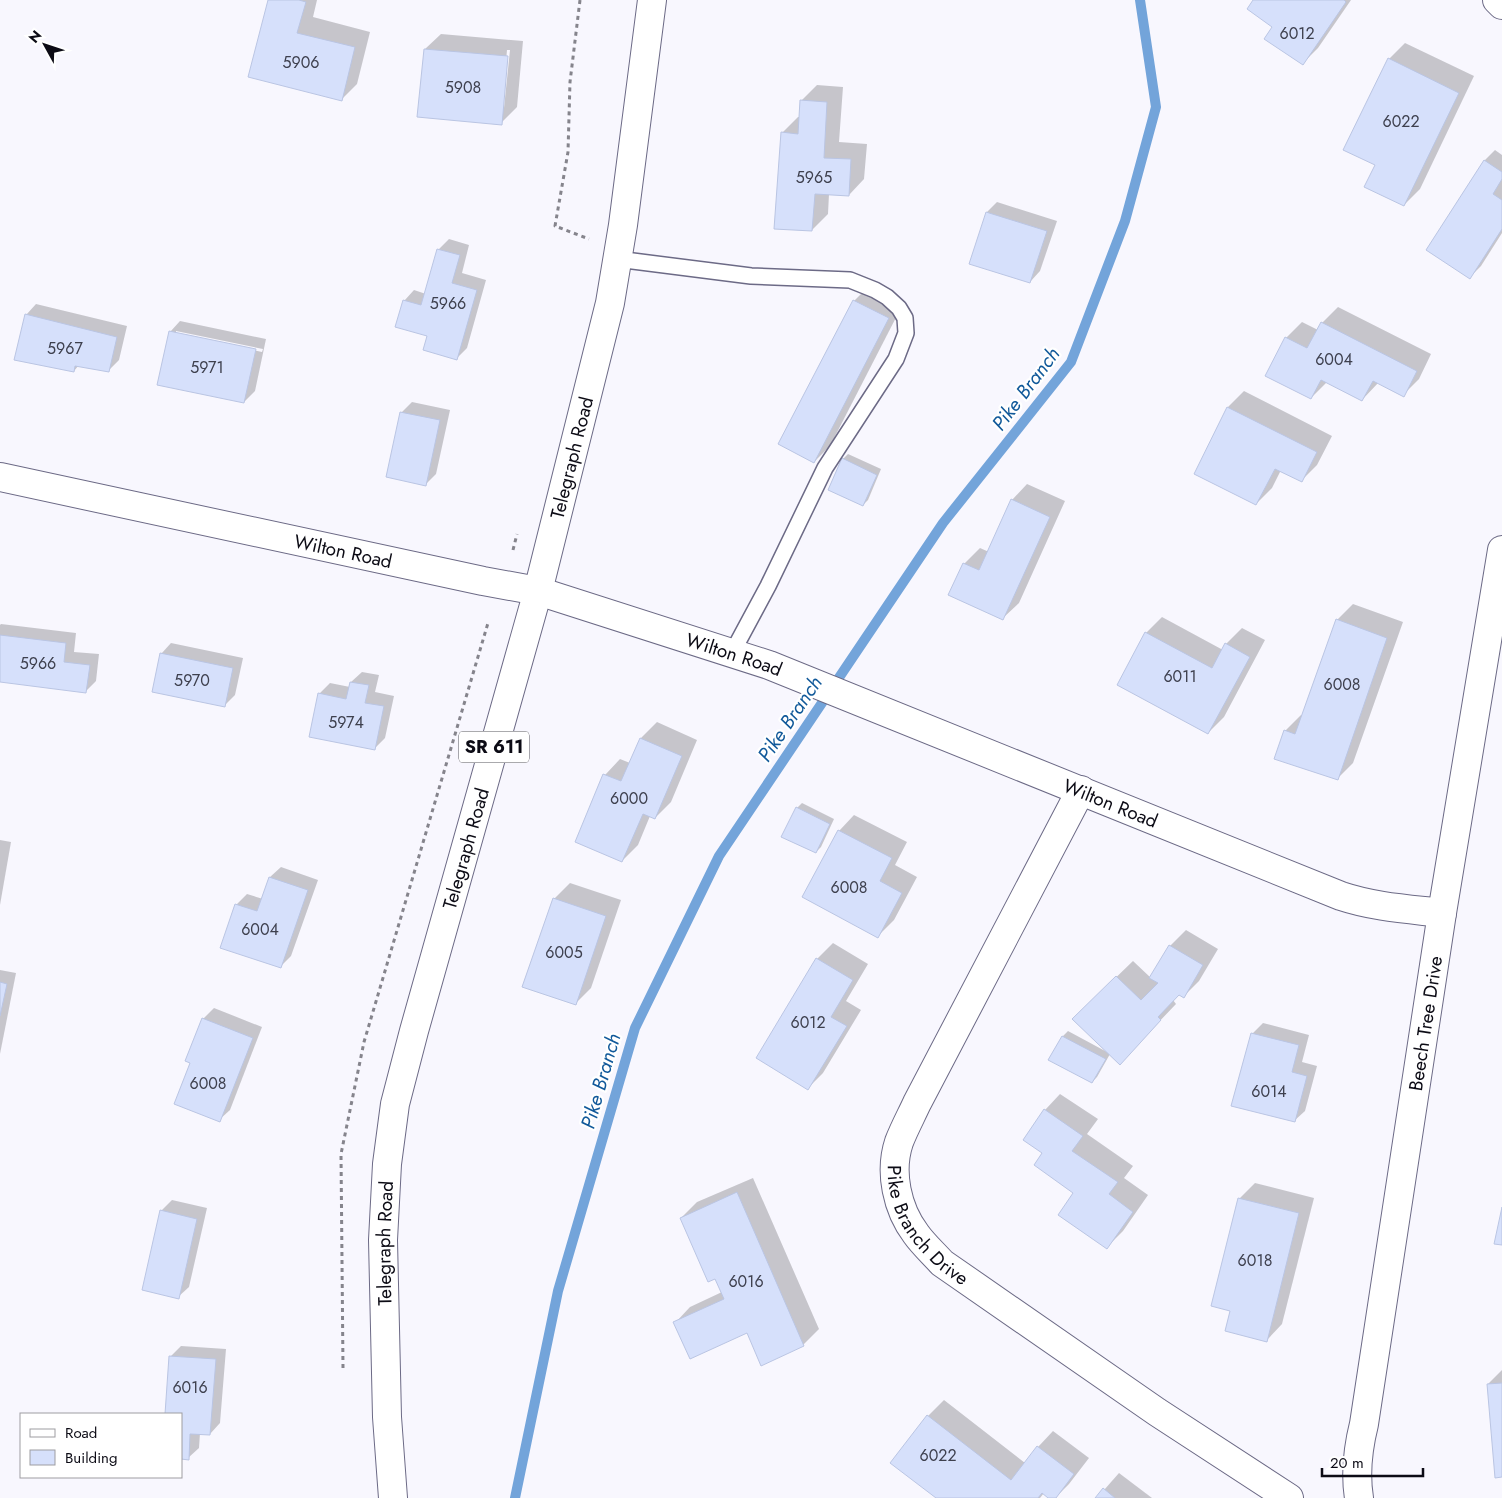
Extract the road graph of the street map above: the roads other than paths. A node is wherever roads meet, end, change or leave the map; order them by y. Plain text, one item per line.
1 (652, 0) edge
2 (1497, 0) edge
3 (1502, 5) edge
4 (617, 258) junction
5 (0, 476) edge
6 (1502, 550) edge
7 (538, 591) junction
8 (732, 653) junction
9 (1081, 790) junction
10 (1442, 913) junction
11 (394, 1498) edge
12 (1289, 1498) edge
13 (1359, 1498) edge

1 - 4 street, Telegraph Road / SR 611
2 - 3 street
4 - 7 street, Telegraph Road / SR 611
4 - 8 lane
5 - 7 street, Wilton Road
6 - 10 street, Beech Tree Drive
7 - 8 street, Wilton Road
7 - 11 street, Telegraph Road / SR 611
8 - 9 street, Wilton Road
9 - 10 street, Wilton Road
9 - 12 street, Pike Branch Drive
10 - 13 street, Beech Tree Drive

